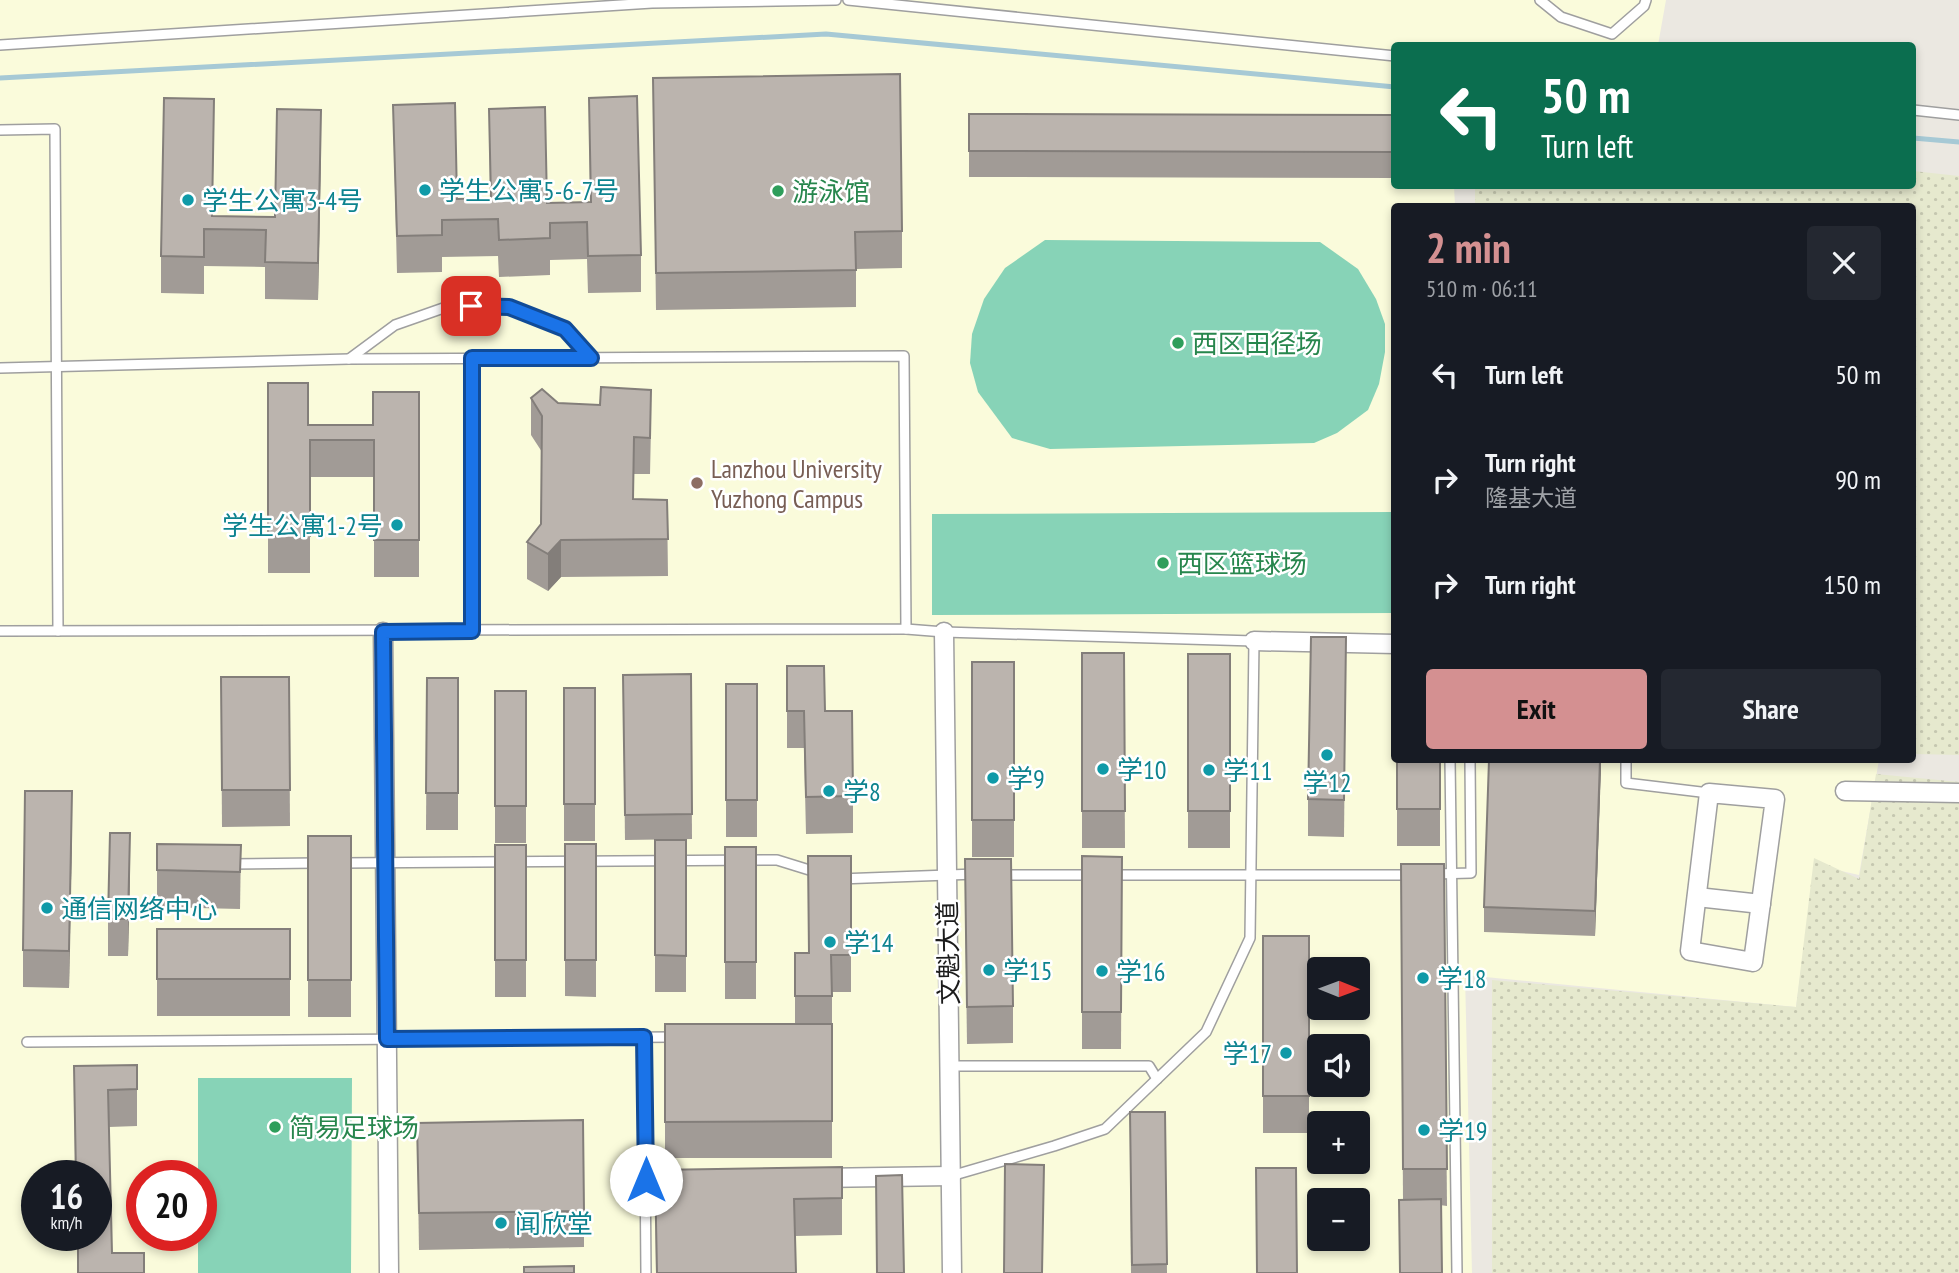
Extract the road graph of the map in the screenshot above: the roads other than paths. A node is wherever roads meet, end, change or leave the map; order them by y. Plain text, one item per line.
1 (836, 0) edge
2 (848, 0) edge
3 (1540, 0) edge
4 (1646, 0) edge
5 (664, 1) edge
6 (0, 45) edge
7 (1391, 56) edge
8 (1916, 110) edge
9 (1959, 115) edge
10 (0, 130) edge
11 (472, 358) junction
12 (591, 358) junction
13 (349, 359) junction
14 (0, 368) edge
15 (57, 368) junction
16 (906, 629) junction
17 (0, 631) edge
18 (58, 631) junction
19 (472, 631) junction
20 (383, 632) junction
21 (944, 632) junction
22 (1254, 641) junction
23 (1391, 644) edge
24 (1450, 763) edge
25 (1470, 763) edge
26 (1626, 763) edge
27 (1845, 791) dead end
28 (1709, 793) junction
29 (1959, 793) edge
30 (385, 863) junction
31 (226, 864) edge
32 (947, 874) junction
33 (1451, 874) junction
34 (1252, 876) junction
35 (1697, 897) junction
36 (1761, 904) junction
37 (644, 1037) junction
38 (684, 1037) edge
39 (387, 1039) junction
40 (26, 1042) dead end
41 (950, 1066) junction
42 (1157, 1079) junction
43 (951, 1176) junction
44 (798, 1178) edge
45 (701, 1179) edge
46 (646, 1180) junction
47 (389, 1273) edge
48 (646, 1273) edge
49 (952, 1273) edge
50 (1457, 1273) edge

1 - 5 lane
2 - 7 lane
3 - 4 lane
5 - 6 lane
8 - 9 lane
10 - 15 lane
11 - 12 lane
11 - 13 lane
11 - 19 lane
12 - 13 lane
12 - 16 lane
13 - 15 lane
14 - 15 lane
15 - 18 lane
16 - 19 lane
16 - 21 lane
17 - 18 lane
18 - 20 lane
19 - 20 lane
20 - 30 street
21 - 22 lane
21 - 32 street, 文魁大道
22 - 23 street
22 - 34 lane
24 - 33 lane
25 - 33 lane
26 - 28 lane
27 - 29 street
28 - 35 street
28 - 36 street
30 - 31 lane
30 - 32 lane
30 - 39 street
32 - 34 lane
32 - 41 street, 文魁大道
33 - 34 lane
33 - 50 lane
34 - 42 lane
35 - 36 street
35 - 36 street
37 - 38 lane
37 - 39 lane
37 - 46 lane
39 - 40 lane
39 - 47 street
41 - 42 lane
41 - 43 street, 文魁大道
42 - 43 lane
43 - 44 street
43 - 49 street, 文魁大道
45 - 46 street
46 - 48 lane

